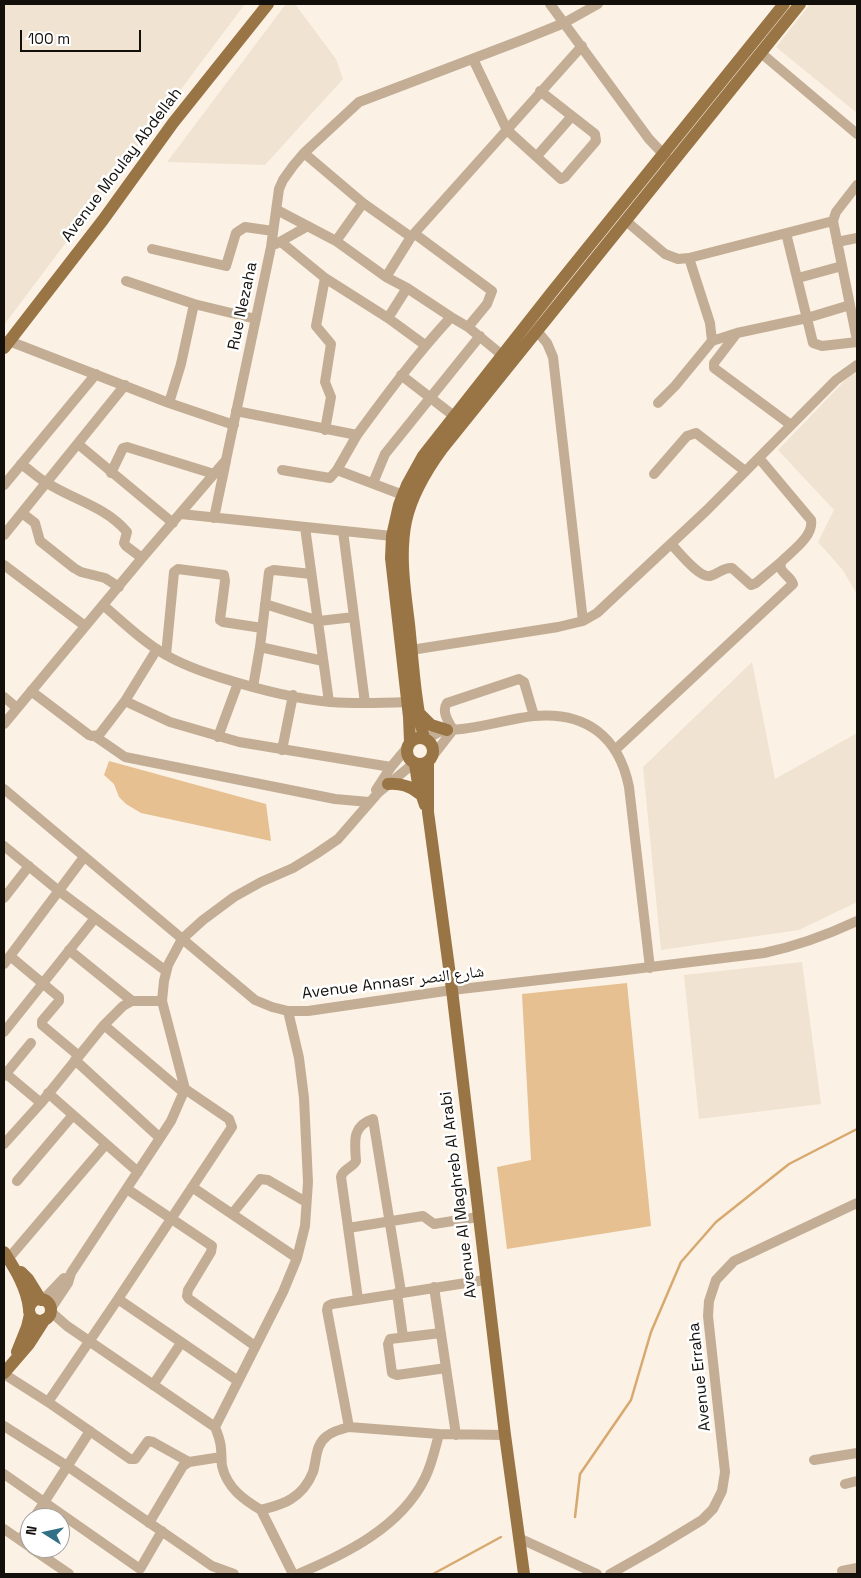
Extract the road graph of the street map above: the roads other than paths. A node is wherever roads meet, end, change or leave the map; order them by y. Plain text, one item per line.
1 (268, 4) edge
2 (550, 4) edge
3 (598, 4) edge
4 (784, 4) edge
5 (800, 4) edge
6 (564, 23) junction
7 (582, 46) junction
8 (757, 50) junction
9 (473, 59) junction
10 (540, 91) junction
11 (572, 116) junction
12 (507, 130) junction
13 (857, 134) edge
14 (304, 153) junction
15 (537, 156) junction
16 (668, 159) junction
17 (857, 185) edge
18 (363, 203) junction
19 (277, 210) junction
20 (626, 221) junction
21 (833, 221) junction
22 (308, 226) junction
23 (273, 231) junction
24 (786, 233) junction
25 (413, 235) junction
26 (857, 238) edge
27 (336, 241) junction
28 (281, 242) junction
29 (837, 242) junction
30 (271, 247) junction
31 (152, 249) dead end
32 (689, 258) junction
33 (842, 266) junction
34 (386, 277) junction
35 (325, 278) junction
36 (798, 278) junction
37 (126, 281) dead end
38 (407, 288) junction
39 (194, 304) junction
40 (850, 305) junction
41 (451, 317) junction
42 (388, 318) junction
43 (807, 318) junction
44 (256, 319) junction
45 (468, 327) junction
46 (537, 331) junction
47 (737, 333) junction
48 (480, 336) junction
49 (712, 340) junction
50 (857, 341) edge
51 (6, 344) edge
52 (425, 345) junction
53 (507, 356) junction
54 (857, 365) edge
55 (96, 374) junction
56 (401, 375) junction
57 (126, 385) junction
58 (430, 397) junction
59 (658, 402) dead end
60 (169, 403) junction
61 (236, 411) junction
62 (454, 416) junction
63 (234, 425) junction
64 (791, 425) junction
65 (325, 430) junction
66 (357, 435) junction
67 (78, 444) junction
68 (759, 458) junction
69 (226, 460) junction
70 (21, 464) junction
71 (282, 470) dead end
72 (337, 470) junction
73 (112, 472) junction
74 (745, 472) junction
75 (214, 474) junction
76 (654, 474) dead end
77 (46, 483) junction
78 (373, 483) junction
79 (4, 485) edge
80 (402, 495) junction
81 (22, 513) junction
82 (181, 514) junction
83 (214, 518) junction
84 (173, 523) junction
85 (305, 527) junction
86 (343, 531) junction
87 (4, 536) edge
88 (392, 536) junction
89 (671, 544) junction
90 (142, 558) junction
91 (781, 562) junction
92 (4, 565) edge
93 (311, 574) junction
94 (119, 587) junction
95 (265, 604) junction
96 (102, 605) junction
97 (354, 617) junction
98 (319, 621) junction
99 (582, 621) junction
100 (85, 626) junction
101 (262, 628) junction
102 (260, 647) junction
103 (411, 650) junction
104 (161, 652) junction
105 (323, 661) junction
106 (238, 683) junction
107 (252, 687) junction
108 (31, 691) junction
109 (293, 695) junction
110 (4, 697) edge
111 (125, 701) junction
112 (329, 702) junction
113 (408, 702) junction
114 (365, 703) junction
115 (17, 708) junction
116 (418, 713) junction
117 (534, 716) junction
118 (4, 724) edge
119 (450, 730) junction
120 (96, 737) junction
121 (218, 737) junction
122 (425, 739) junction
123 (408, 746) junction
124 (616, 749) junction
125 (282, 750) junction
126 (422, 762) junction
127 (391, 767) junction
128 (388, 784) junction
129 (4, 789) edge
130 (420, 794) junction
131 (370, 802) junction
132 (428, 812) junction
133 (4, 846) edge
134 (84, 857) junction
135 (29, 866) junction
136 (59, 891) junction
137 (4, 898) edge
138 (96, 918) junction
139 (857, 921) edge
140 (182, 939) junction
141 (70, 950) junction
142 (7, 960) edge
143 (650, 968) junction
144 (166, 971) junction
145 (42, 983) junction
146 (452, 990) junction
147 (132, 1001) junction
148 (162, 1001) junction
149 (288, 1011) junction
150 (104, 1025) junction
151 (4, 1032) edge
152 (31, 1043) dead end
153 (77, 1058) junction
154 (4, 1074) edge
155 (184, 1090) junction
156 (48, 1093) junction
157 (40, 1103) junction
158 (73, 1115) junction
159 (160, 1138) junction
160 (4, 1144) edge
161 (106, 1144) junction
162 (138, 1172) junction
163 (17, 1181) dead end
164 (192, 1187) junction
165 (127, 1188) junction
166 (306, 1202) junction
167 (857, 1203) edge
168 (232, 1214) junction
169 (478, 1217) junction
170 (172, 1218) junction
171 (390, 1221) junction
172 (348, 1228) junction
173 (297, 1258) junction
174 (8, 1259) edge
175 (485, 1280) junction
176 (434, 1288) junction
177 (399, 1293) junction
178 (118, 1299) junction
179 (358, 1299) junction
180 (46, 1310) junction
181 (30, 1311) junction
182 (440, 1332) junction
183 (403, 1337) junction
184 (89, 1342) junction
185 (181, 1343) junction
186 (255, 1346) junction
187 (14, 1359) junction
188 (446, 1368) junction
189 (4, 1374) edge
190 (238, 1380) junction
191 (153, 1385) junction
192 (48, 1402) junction
193 (4, 1426) edge
194 (215, 1427) junction
195 (349, 1427) junction
196 (90, 1431) junction
197 (439, 1434) junction
198 (456, 1435) junction
199 (505, 1435) junction
200 (857, 1453) edge
201 (221, 1457) junction
202 (814, 1460) dead end
203 (189, 1462) junction
204 (68, 1466) junction
205 (4, 1474) edge
206 (857, 1481) edge
207 (845, 1484) dead end
208 (44, 1503) junction
209 (41, 1508) edge
210 (261, 1510) junction
211 (150, 1523) junction
212 (4, 1529) edge
213 (162, 1531) junction
214 (520, 1539) junction
215 (20, 1540) edge
216 (46, 1558) edge
217 (857, 1568) edge
218 (139, 1571) edge
219 (842, 1571) dead end
220 (69, 1574) edge
221 (234, 1574) edge
222 (293, 1574) edge
223 (298, 1574) edge
224 (524, 1574) edge
225 (597, 1574) edge
226 (610, 1574) edge

1 - 51 main road, Avenue Moulay Abdellah
2 - 6 street
3 - 6 street, Rue Nezaha
4 - 8 main road
5 - 8 main road
6 - 7 street
6 - 9 street, Rue Nezaha
7 - 10 street
7 - 16 street
8 - 13 street
8 - 16 main road
9 - 12 street
9 - 14 street, Rue Nezaha
10 - 11 street
10 - 12 street
11 - 15 street
11 - 15 street
12 - 15 street
12 - 25 street
14 - 18 street
14 - 19 street, Rue Nezaha
16 - 20 main road
16 - 53 main road
17 - 21 street
18 - 25 street
18 - 27 street
19 - 22 street
19 - 23 street, Rue Nezaha
20 - 32 street
20 - 46 main road
21 - 24 street
21 - 29 street
22 - 27 street
22 - 28 street
23 - 30 street, Rue Nezaha
23 - 31 street
24 - 32 street
24 - 36 street
25 - 34 street
25 - 45 street
26 - 29 street
27 - 34 street
28 - 30 street
28 - 35 street
29 - 33 street
30 - 44 street, Rue Nezaha
32 - 49 street
33 - 36 street
33 - 40 street
34 - 38 street
35 - 42 street
35 - 65 street
36 - 43 street
37 - 39 street
38 - 41 street
38 - 42 street
39 - 44 street
39 - 60 street
40 - 43 street
40 - 50 street
41 - 45 street
41 - 52 street
42 - 52 street
43 - 47 street
43 - 50 street
44 - 61 street, Rue Nezaha
45 - 48 street
46 - 53 main road
46 - 99 street
47 - 49 street
47 - 64 street
48 - 53 street
48 - 58 street
49 - 59 street
51 - 55 street
52 - 56 street
53 - 62 main road
53 - 103 main road
54 - 64 street
55 - 57 street
55 - 70 street
56 - 58 street
56 - 66 street
57 - 60 street
57 - 67 street
58 - 62 street
58 - 78 street
60 - 63 street
61 - 63 street, Rue Nezaha
61 - 65 street
62 - 80 main road
63 - 69 street, Rue Nezaha
64 - 68 street
65 - 66 street
66 - 72 street
67 - 73 street
67 - 77 street
68 - 74 street
68 - 91 street
69 - 75 street, Rue Nezaha
69 - 83 street
70 - 77 street
70 - 79 street
71 - 72 street
72 - 78 street
73 - 75 street
73 - 84 street
74 - 76 street
74 - 89 street
75 - 82 street, Rue Nezaha
77 - 81 street
77 - 90 street
78 - 80 street
80 - 88 main road
81 - 87 street
81 - 94 street
82 - 83 street
82 - 84 street, Rue Nezaha
83 - 85 street
84 - 90 street, Rue Nezaha
85 - 86 street
85 - 93 street
86 - 88 street
86 - 97 street
88 - 113 main road
89 - 91 street
89 - 99 street
90 - 94 street, Rue Nezaha
91 - 124 street
92 - 100 street
93 - 95 street
93 - 98 street
94 - 96 street, Rue Nezaha
95 - 98 street
95 - 101 street
96 - 100 street, Rue Nezaha
96 - 104 street
97 - 98 street
97 - 114 street
98 - 105 street
99 - 103 street
100 - 108 street, Rue Nezaha
101 - 102 street
101 - 104 street
102 - 105 street
102 - 107 street
103 - 116 main road
104 - 106 street
104 - 111 street
105 - 112 street
106 - 107 street
106 - 121 street
107 - 109 street
108 - 115 street, Rue Nezaha
108 - 120 street
109 - 112 street
109 - 125 street
110 - 115 street
111 - 120 street
111 - 121 street
112 - 114 street
113 - 114 street
113 - 123 main road
115 - 118 street, Rue Nezaha
116 - 119 main road
116 - 122 main road
117 - 119 street
117 - 119 street
117 - 124 street
119 - 122 street
119 - 126 street
120 - 131 street
121 - 125 street
122 - 123 main road
122 - 126 main road
123 - 126 main road
123 - 127 street
124 - 143 street
125 - 127 street
126 - 128 street
126 - 130 main road, Avenue Al Maghreb Al Arabi
126 - 132 main road, Avenue Al Maghreb Al Arabi
127 - 131 street
128 - 130 main road
128 - 131 street
129 - 134 street, Avenue Annasr شارع النصر
130 - 132 main road, Avenue Al Maghreb Al Arabi
131 - 140 street
132 - 146 main road, Avenue Al Maghreb Al Arabi
133 - 135 street
134 - 136 street
134 - 140 street, Avenue Annasr شارع النصر
135 - 136 street
135 - 137 street
136 - 138 street
136 - 142 street
138 - 141 street
138 - 144 street
139 - 143 street, Avenue Annasr شارع النصر
140 - 144 street
140 - 149 street, Avenue Annasr شارع النصر
141 - 145 street
141 - 147 street
142 - 145 street
143 - 146 street, Avenue Annasr شارع النصر
144 - 148 street
145 - 151 street
145 - 153 street
146 - 149 street, Avenue Annasr شارع النصر
146 - 169 main road, Avenue Al Maghreb Al Arabi
147 - 148 street
147 - 150 street
148 - 155 street
149 - 166 street
150 - 153 street
150 - 155 street
152 - 154 street
153 - 156 street
153 - 159 street
154 - 157 street
155 - 159 street
155 - 164 street
156 - 157 street
156 - 158 street
157 - 160 street
158 - 161 street
158 - 163 street
159 - 162 street
161 - 162 street
161 - 174 street
162 - 165 street
164 - 168 street
164 - 170 street
165 - 170 street
165 - 180 street
166 - 168 street
166 - 173 street
167 - 226 street, Avenue Erraha
168 - 173 street
169 - 171 street
169 - 175 main road, Avenue Al Maghreb Al Arabi
170 - 178 street
170 - 186 street
171 - 172 street
171 - 172 street
171 - 177 street
172 - 179 street
173 - 186 street
174 - 180 main road
174 - 181 main road
175 - 176 street
175 - 199 main road, Avenue Al Maghreb Al Arabi
176 - 177 street
176 - 182 street
177 - 179 street
177 - 183 street
178 - 184 street
178 - 185 street
179 - 195 street
180 - 181 main road
180 - 181 main road
180 - 184 street
180 - 187 main road
181 - 187 main road
182 - 183 street
182 - 188 street
183 - 188 street
184 - 191 street
184 - 192 street
185 - 190 street
185 - 191 street
186 - 190 street
187 - 189 main road
188 - 198 street
189 - 192 street
190 - 194 street
191 - 194 street
192 - 196 street
193 - 204 street
194 - 201 street
195 - 197 street
195 - 210 street
196 - 203 street
196 - 204 street
197 - 198 street
197 - 223 street
198 - 199 street
199 - 214 main road, Avenue Al Maghreb Al Arabi
200 - 202 street
201 - 203 street
201 - 210 street
203 - 211 street
204 - 208 street
204 - 211 street
205 - 208 street
206 - 207 street
208 - 209 street
208 - 218 street
210 - 222 street
211 - 213 street
212 - 215 street
213 - 218 street
213 - 221 street
214 - 224 main road, Avenue Al Maghreb Al Arabi
214 - 225 street
216 - 220 street
217 - 219 street

